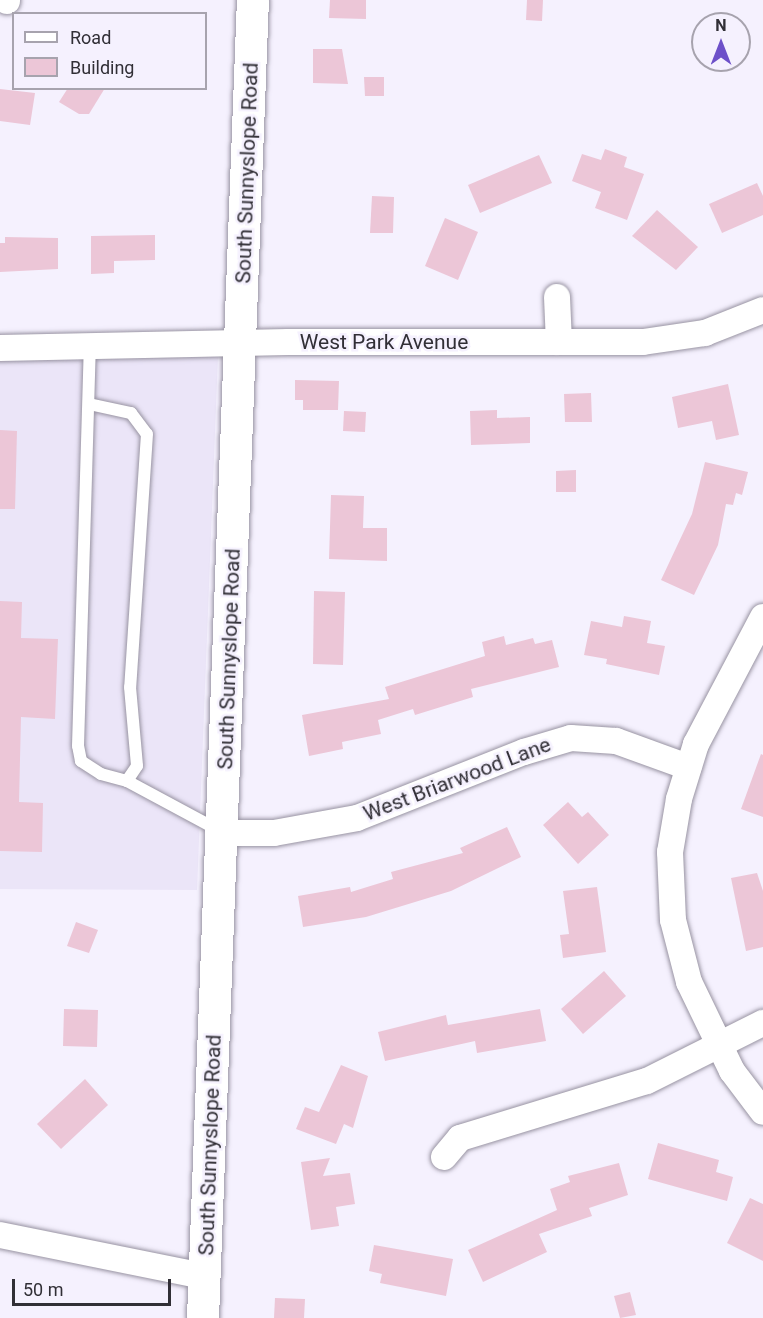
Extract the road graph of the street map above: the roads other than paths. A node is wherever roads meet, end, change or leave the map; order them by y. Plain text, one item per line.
1 (253, 0) edge
2 (557, 297) dead end
3 (763, 310) edge
4 (559, 342) junction
5 (240, 344) junction
6 (90, 347) junction
7 (0, 348) edge
8 (95, 406) junction
9 (763, 617) edge
10 (688, 767) junction
11 (127, 781) junction
12 (223, 833) junction
13 (763, 1023) edge
14 (720, 1046) junction
15 (763, 1112) edge
16 (444, 1157) dead end
17 (0, 1235) edge
18 (204, 1276) junction
19 (203, 1318) edge

1 - 5 street, South Sunnyslope Road
2 - 4 street
3 - 4 street, West Park Avenue
4 - 5 street, West Park Avenue
5 - 6 street, West Park Avenue
5 - 12 street, South Sunnyslope Road
6 - 7 street, West Park Avenue
6 - 8 lane
8 - 11 lane
8 - 11 lane
9 - 10 street
10 - 12 street, West Briarwood Lane
10 - 14 street
11 - 12 lane
12 - 18 street, South Sunnyslope Road
13 - 14 street
14 - 15 street
14 - 16 street
17 - 18 street
18 - 19 street, South Sunnyslope Road

